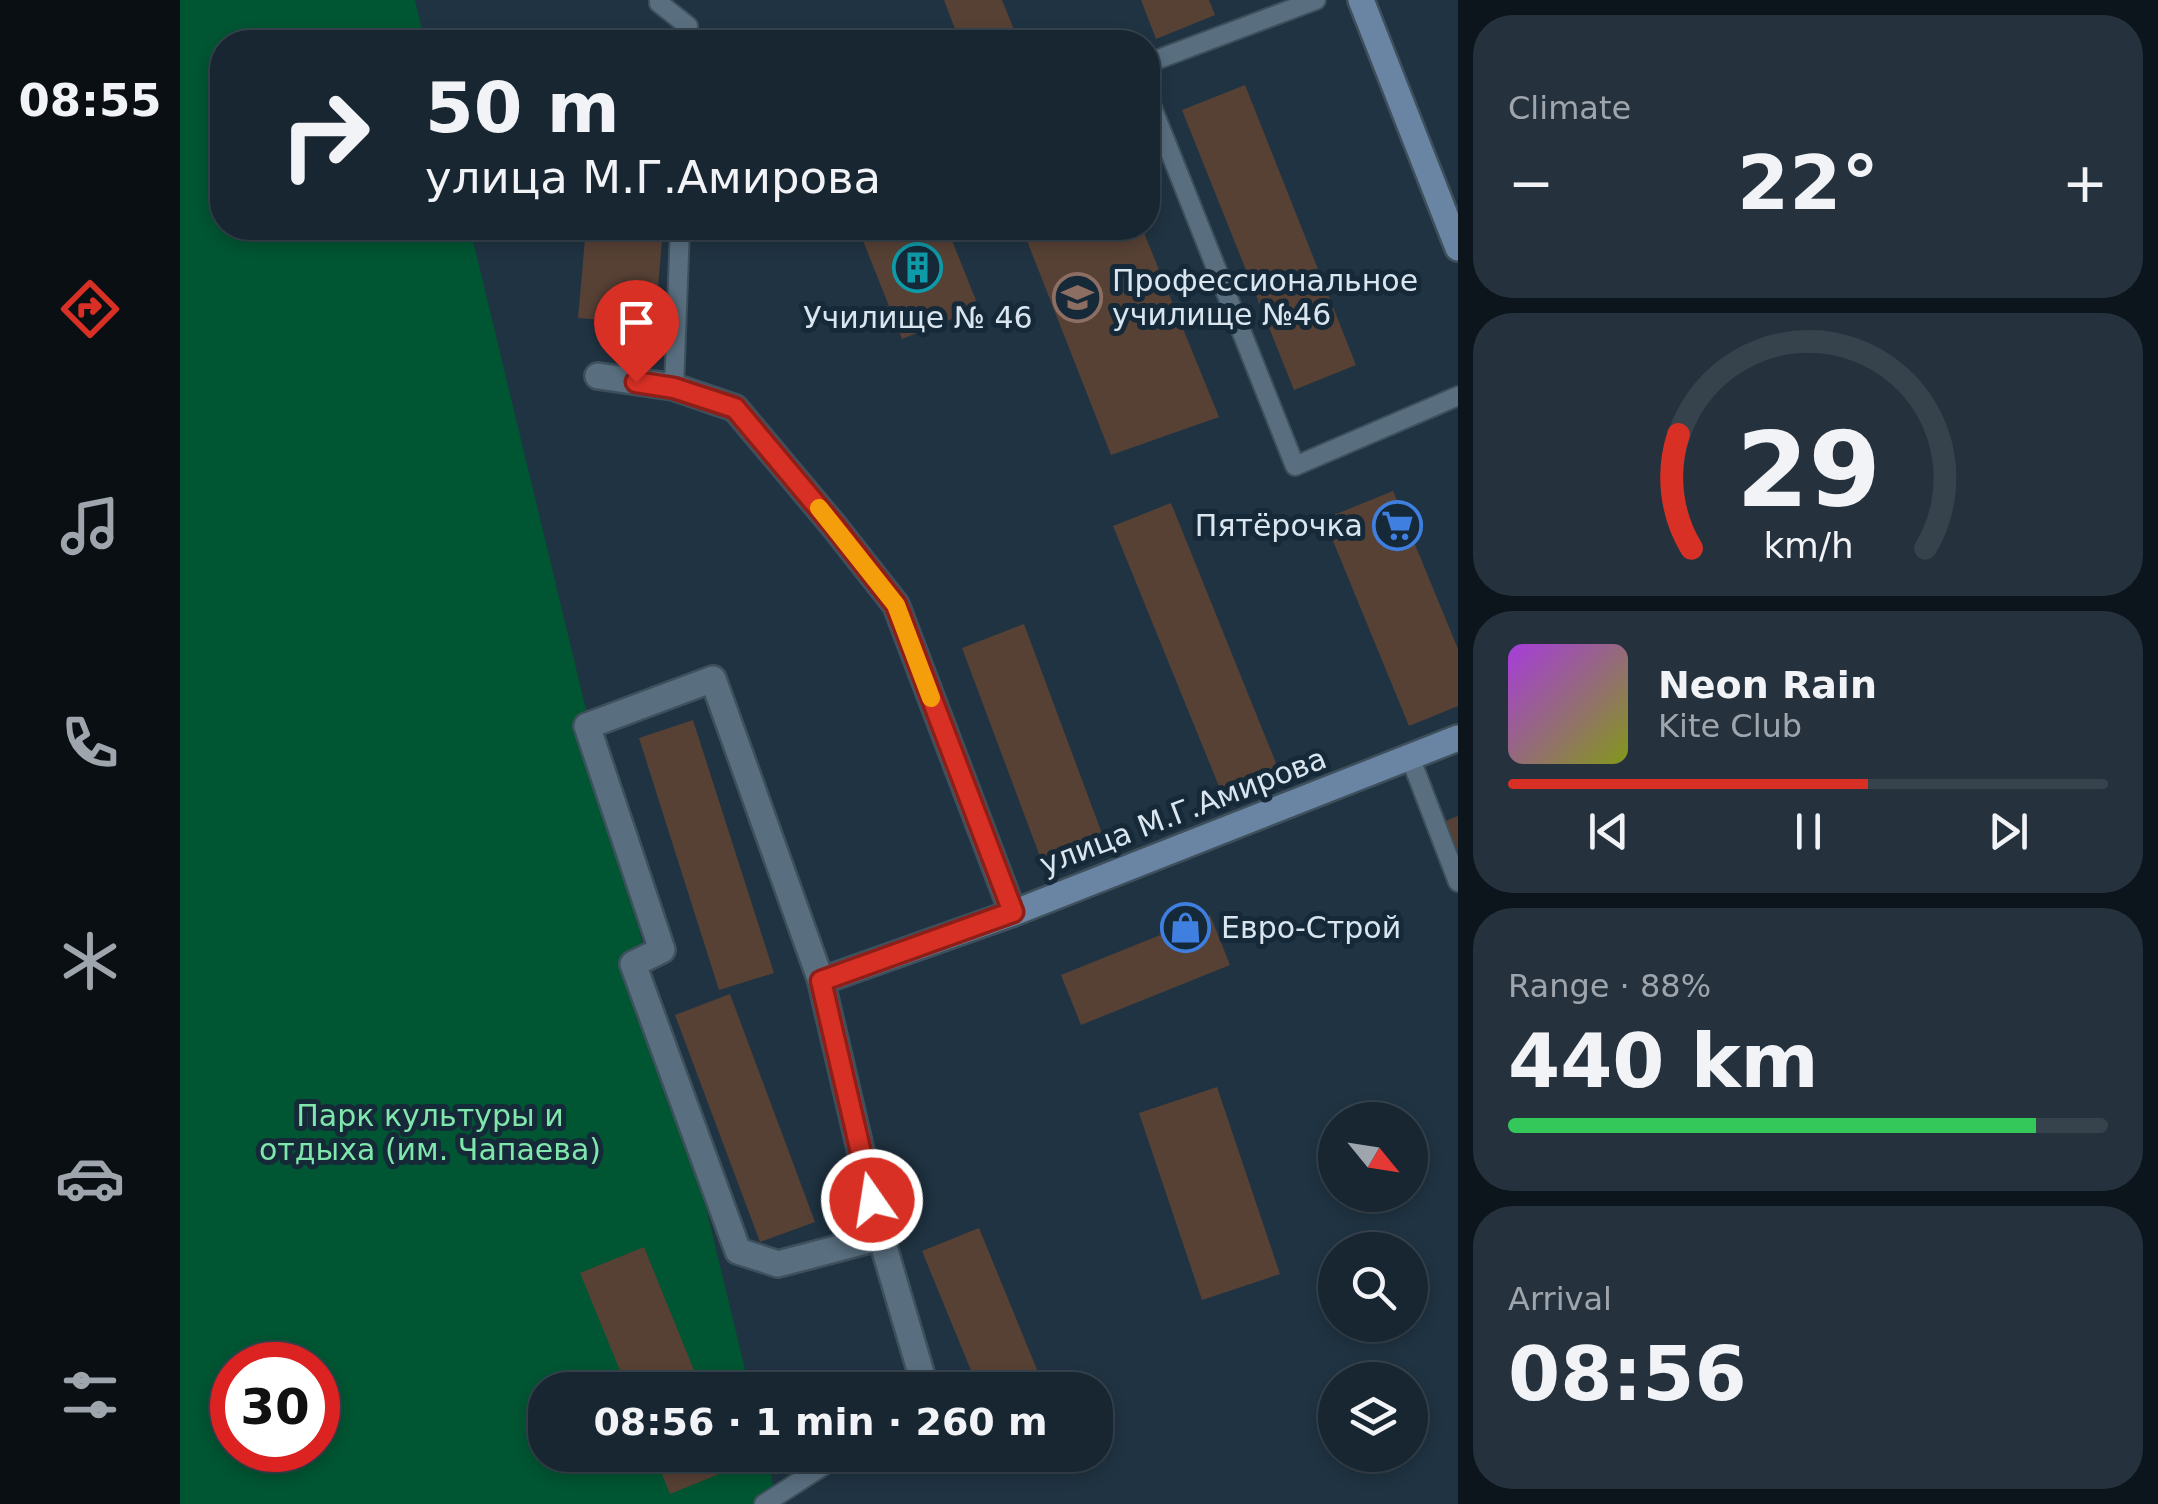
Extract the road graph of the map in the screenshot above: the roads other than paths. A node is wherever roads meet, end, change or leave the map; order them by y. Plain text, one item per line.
1 (658, 0) edge
2 (1316, 0) edge
3 (1362, 0) edge
4 (688, 30) edge
5 (1160, 58) edge
6 (1160, 128) edge
7 (680, 240) edge
8 (1458, 248) edge
9 (598, 376) dead end
10 (674, 388) junction
11 (1458, 396) edge
12 (1458, 738) edge
13 (1410, 756) junction
14 (1458, 882) edge
15 (1013, 912) junction
16 (821, 981) junction
17 (880, 1236) junction
18 (921, 1372) edge
19 (814, 1472) edge
20 (764, 1504) edge

1 - 4 lane
2 - 5 lane
3 - 8 street
6 - 11 lane
7 - 10 lane
9 - 10 street
10 - 15 street
12 - 13 street, улица М.Г.Амирова
13 - 14 lane
13 - 15 street, улица М.Г.Амирова
15 - 16 street, улица М.Г.Амирова
16 - 17 street
16 - 17 street
17 - 18 street
19 - 20 lane

